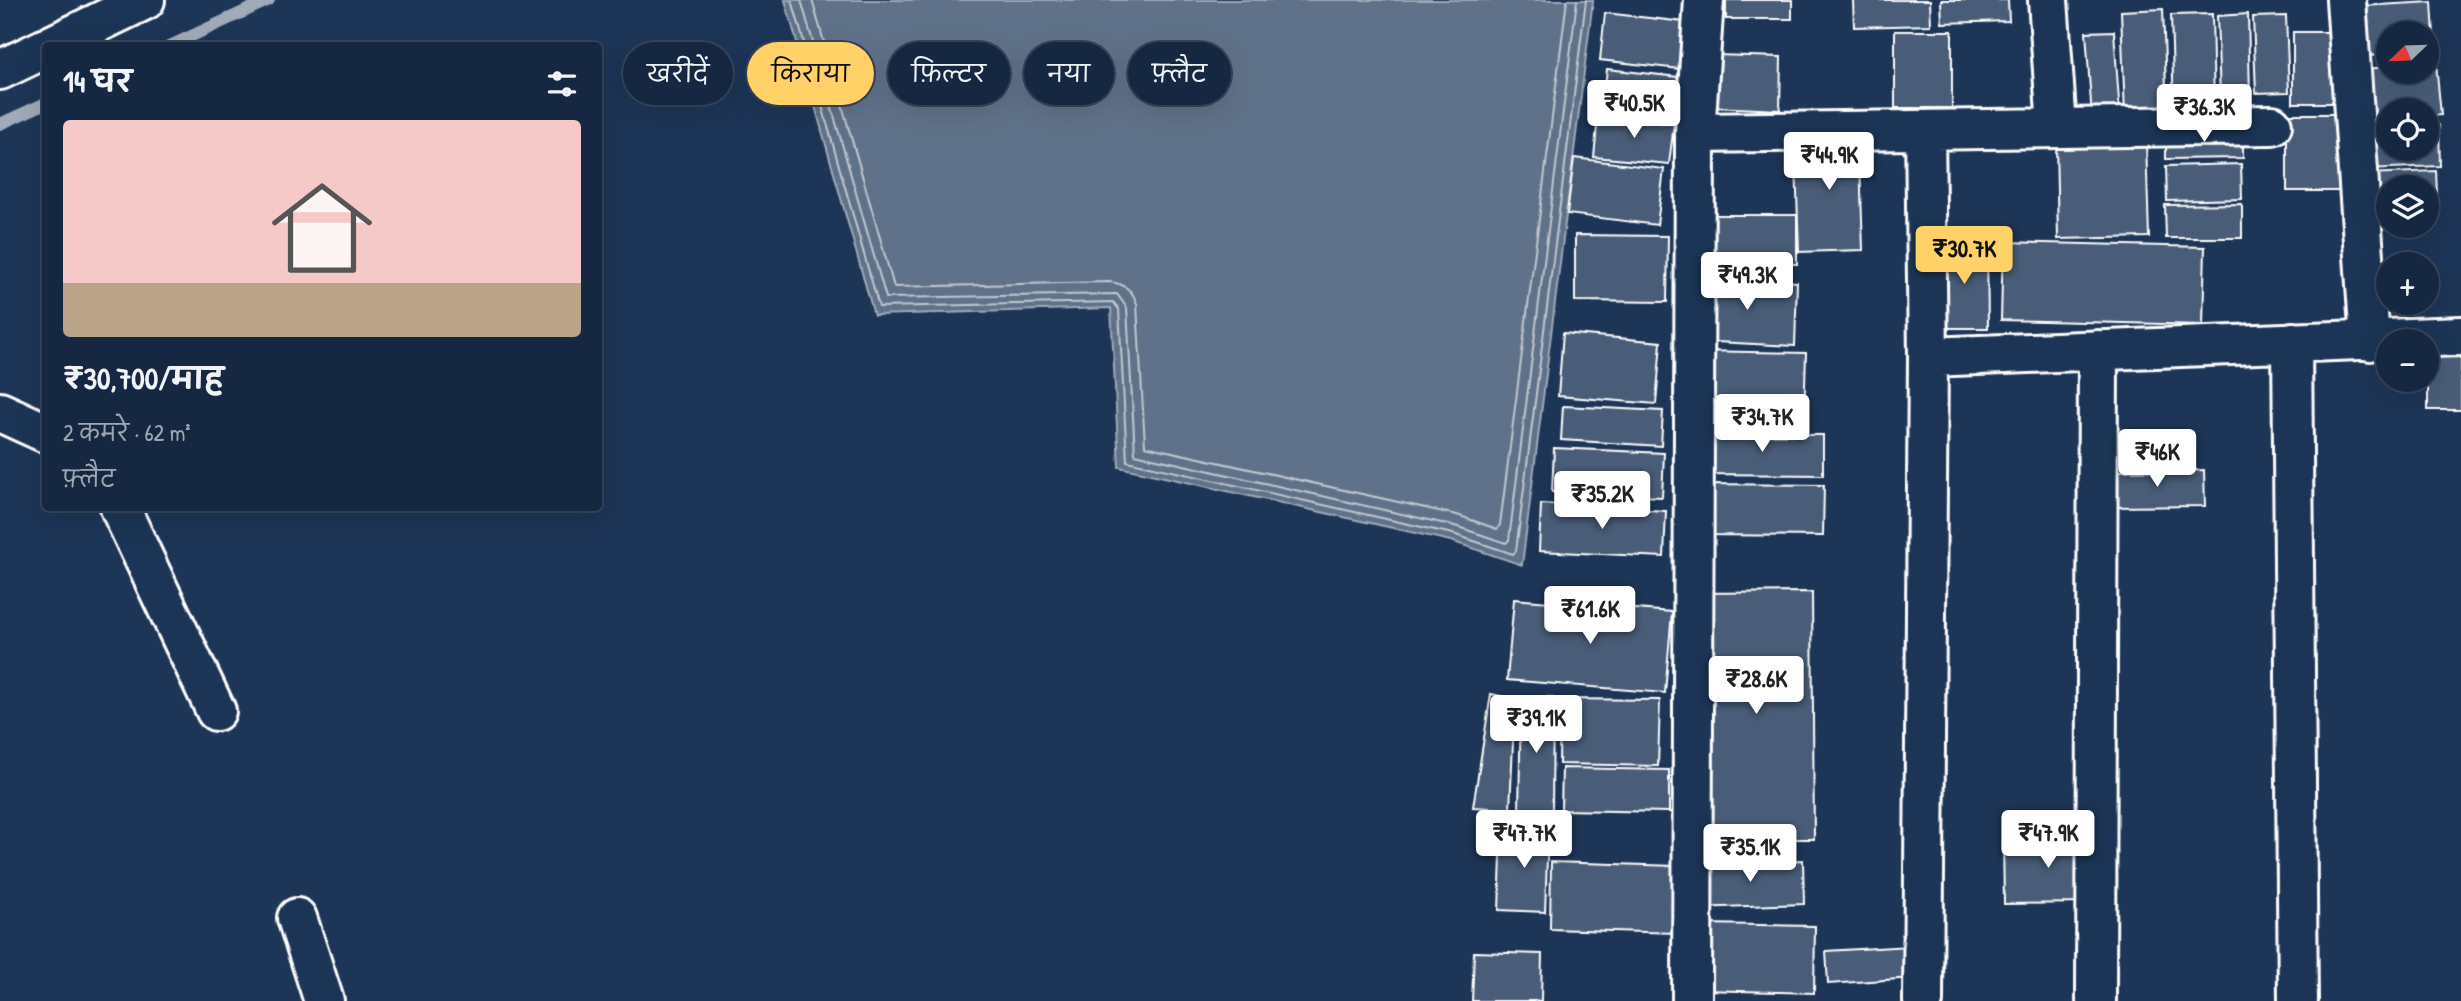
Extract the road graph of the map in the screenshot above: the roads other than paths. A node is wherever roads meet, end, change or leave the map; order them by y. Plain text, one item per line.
1 (145, 0) edge
2 (1704, 0) edge
3 (2048, 0) edge
4 (2346, 0) edge
5 (58, 42) edge
6 (42, 50) edge
7 (0, 70) edge
8 (2272, 125) dead end
9 (2057, 128) junction
10 (1925, 130) junction
11 (1695, 132) junction
12 (2461, 336) edge
13 (2370, 341) junction
14 (2292, 342) junction
15 (2098, 350) junction
16 (1928, 357) junction
17 (0, 412) edge
18 (42, 431) edge
19 (121, 511) edge
20 (216, 711) dead end
21 (297, 918) dead end
22 (324, 1001) edge
23 (1692, 1001) edge
24 (1923, 1001) edge
25 (2096, 1001) edge
26 (2298, 1001) edge

1 - 5 street
2 - 11 street
3 - 9 street
4 - 13 street
6 - 7 street
8 - 9 street
9 - 10 street
10 - 11 street
10 - 16 street
11 - 23 street
12 - 13 street
13 - 14 street
14 - 15 street
14 - 26 street
15 - 16 street
15 - 25 street
16 - 24 street
17 - 18 street
19 - 20 street
21 - 22 street

